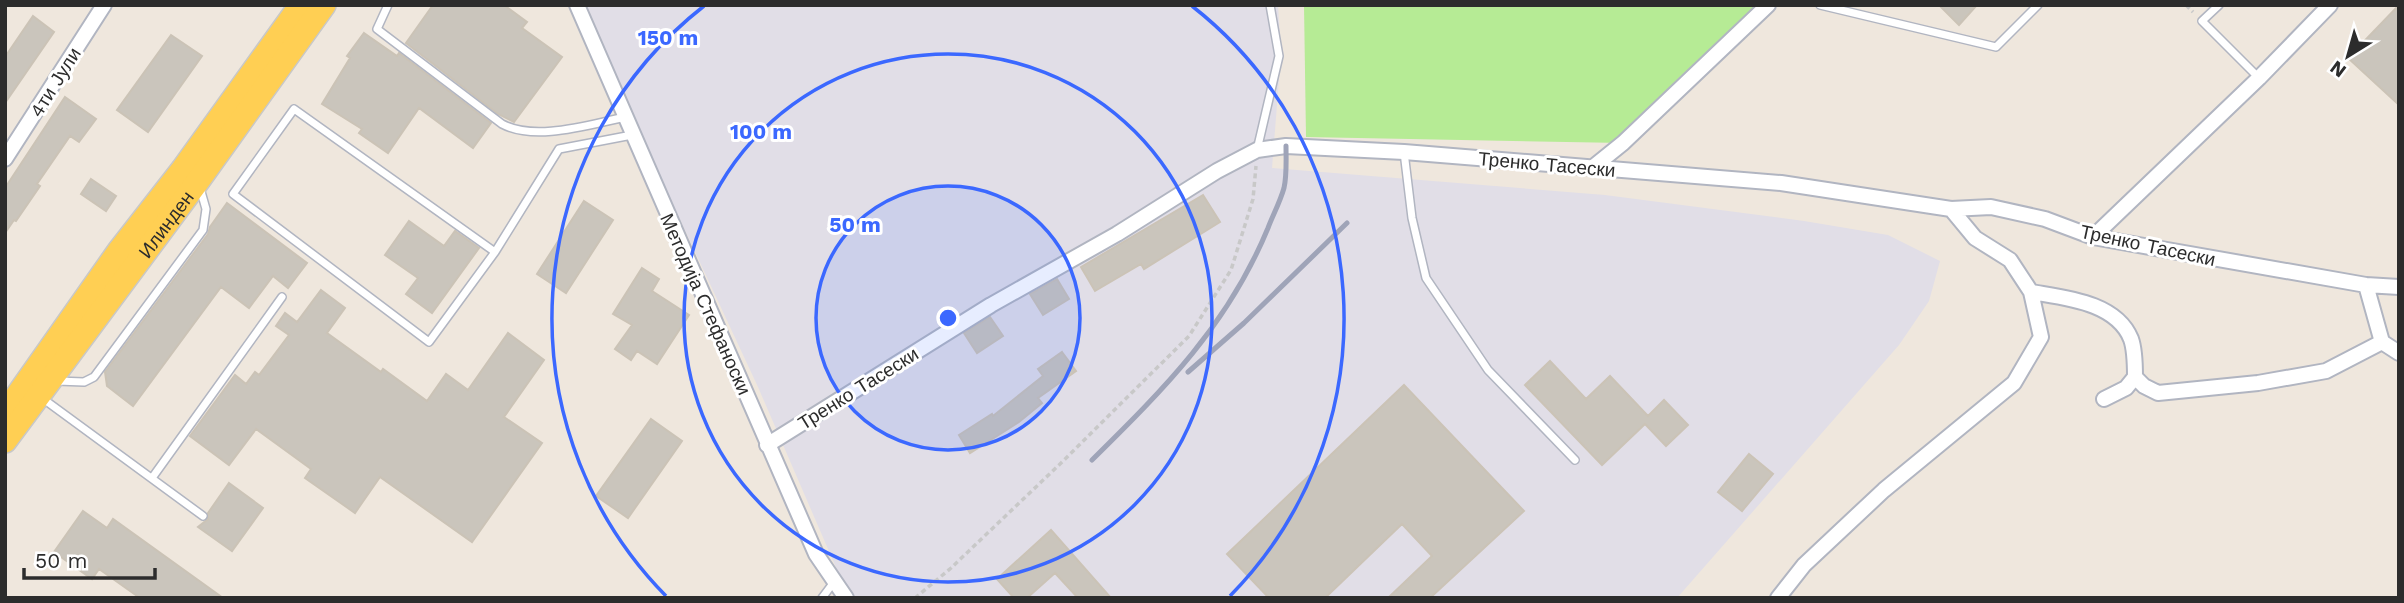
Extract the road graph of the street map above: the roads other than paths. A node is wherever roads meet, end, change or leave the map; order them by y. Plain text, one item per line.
1 (104, 5) edge
2 (301, 5) edge
3 (324, 5) edge
4 (389, 5) edge
5 (577, 5) edge
6 (1270, 5) edge
7 (1768, 5) edge
8 (1820, 5) edge
9 (2038, 5) edge
10 (2218, 5) edge
11 (2330, 5) edge
12 (2259, 78) junction
13 (626, 117) junction
14 (553, 131) junction
15 (632, 135) junction
16 (559, 149) junction
17 (1257, 150) junction
18 (1404, 152) junction
19 (5, 159) edge
20 (1592, 168) junction
21 (198, 181) junction
22 (1951, 209) junction
23 (2093, 237) junction
24 (495, 252) junction
25 (2366, 285) junction
26 (2399, 287) edge
27 (2031, 292) junction
28 (282, 297) dead end
29 (2382, 342) junction
30 (2399, 353) edge
31 (2134, 377) junction
32 (44, 388) junction
33 (2104, 399) dead end
34 (5, 413) edge
35 (5, 441) edge
36 (767, 445) junction
37 (1575, 460) dead end
38 (152, 478) junction
39 (204, 516) dead end
40 (834, 581) junction
41 (822, 598) edge
42 (846, 598) edge
43 (1778, 598) edge

1 - 19 street, 4ти Јули
2 - 34 main road, Илинден
3 - 21 main road, Илинден
4 - 14 lane
5 - 13 street, Методија Стефаноски
6 - 17 lane
7 - 20 street
8 - 9 lane
10 - 12 lane
11 - 12 street
12 - 23 street
13 - 14 lane
13 - 15 street, Методија Стефаноски
14 - 16 lane
15 - 16 lane
15 - 36 street, Методија Стефаноски
16 - 24 lane
17 - 18 street, Тренко Тасески
17 - 36 street, Тренко Тасески
18 - 20 street, Тренко Тасески
18 - 37 lane
20 - 22 street, Тренко Тасески
21 - 32 main road, Илинден
21 - 32 lane
22 - 23 street, Тренко Тасески
22 - 27 street
23 - 25 street, Тренко Тасески
24 - 24 lane
25 - 26 street, Тренко Тасески
25 - 29 street
27 - 31 street
27 - 43 street
28 - 38 lane
29 - 30 street
29 - 31 street
31 - 33 street
32 - 35 main road, Илинден
32 - 38 lane
36 - 40 street, Методија Стефаноски
38 - 39 lane
40 - 41 lane
40 - 42 street, Методија Стефаноски

